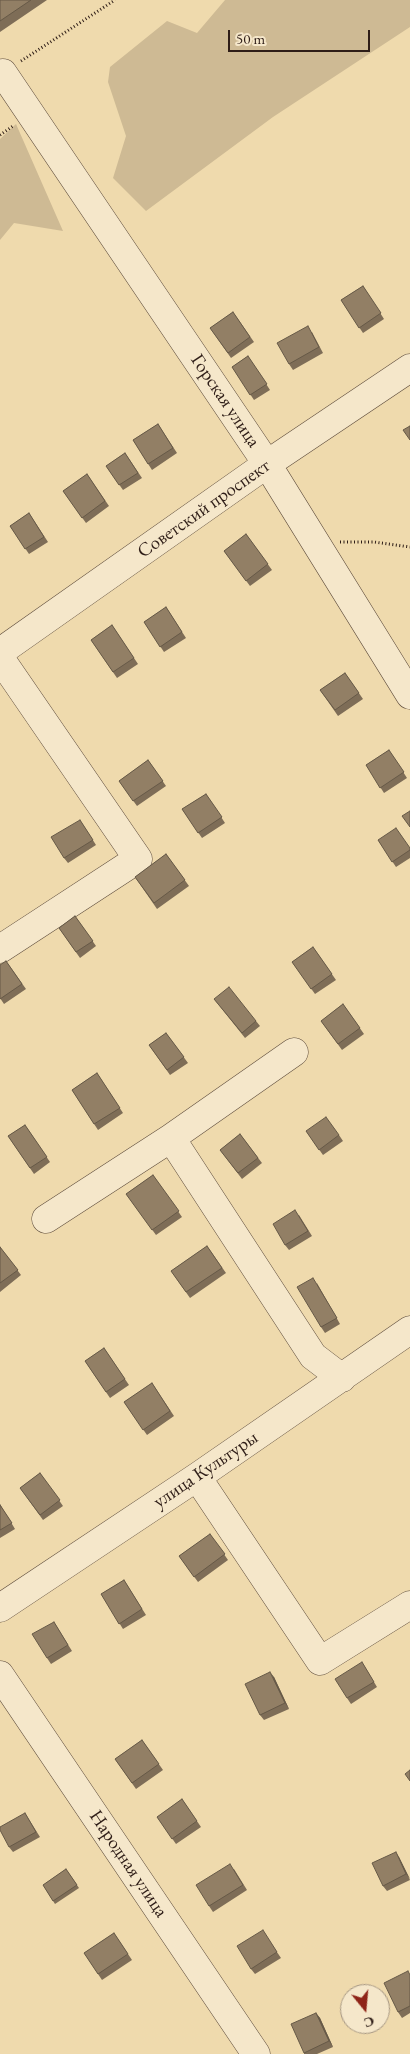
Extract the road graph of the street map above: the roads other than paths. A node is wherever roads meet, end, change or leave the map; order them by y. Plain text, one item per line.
1 (3, 73) road end
2 (410, 368) edge
3 (267, 464) junction
4 (0, 652) edge
5 (0, 658) edge
6 (410, 696) edge
7 (0, 949) edge
8 (294, 1052) dead end
9 (170, 1138) junction
10 (46, 1219) dead end
11 (410, 1330) edge
12 (342, 1378) junction
13 (197, 1477) junction
14 (410, 1605) edge
15 (0, 1608) edge
16 (0, 1675) edge
17 (256, 2054) edge

1 - 3 street, Горская улица
2 - 3 street, Советский проспект
3 - 4 street, Советский проспект
3 - 6 street, Горская улица
5 - 7 street
8 - 9 street
9 - 10 street
9 - 12 street
11 - 12 street, улица Культуры
12 - 13 street, улица Культуры
13 - 14 street
13 - 15 street, улица Культуры
16 - 17 street, Народная улица

